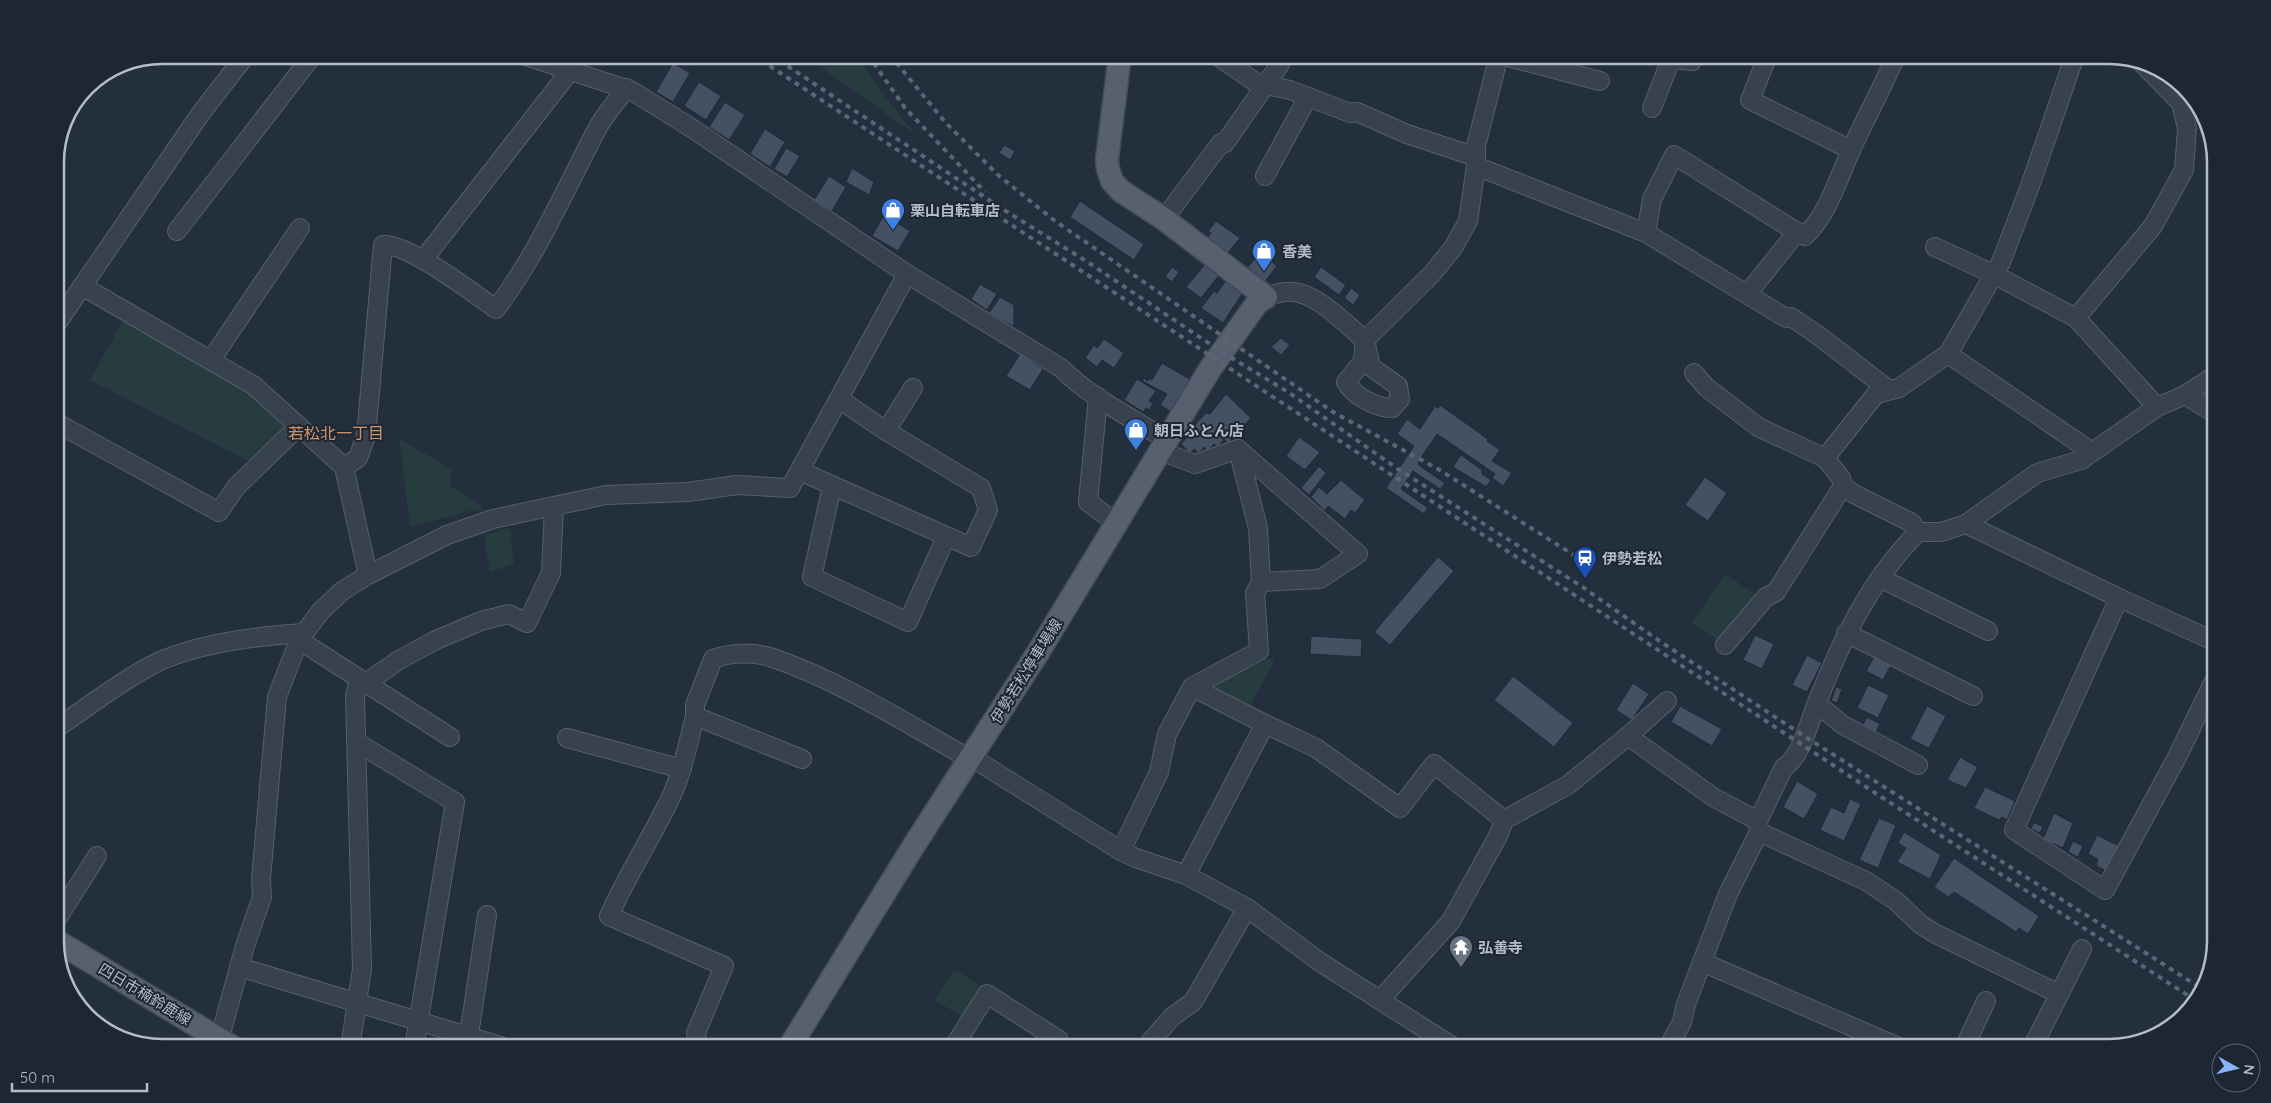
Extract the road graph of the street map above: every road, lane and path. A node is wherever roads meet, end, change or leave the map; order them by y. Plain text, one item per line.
1 (239, 64) edge
2 (306, 64) edge
3 (549, 64) edge
4 (1119, 64) edge
5 (1230, 64) edge
6 (1280, 64) edge
7 (1497, 64) edge
8 (1534, 64) edge
9 (1669, 64) edge
10 (1764, 64) edge
11 (1892, 64) edge
12 (2072, 64) edge
13 (570, 71) junction
14 (2163, 80) edge
15 (1600, 81) dead end
16 (1265, 86) junction
17 (626, 88) junction
18 (1308, 97) junction
19 (2183, 97) edge
20 (2188, 103) edge
21 (1652, 108) dead end
22 (1851, 150) junction
23 (1476, 161) junction
24 (1265, 176) dead end
25 (1164, 219) junction
26 (300, 228) dead end
27 (177, 231) dead end
28 (1797, 232) junction
29 (1646, 233) junction
30 (1936, 247) dead end
31 (423, 260) junction
32 (907, 274) junction
33 (1992, 274) junction
34 (82, 286) junction
35 (1748, 293) junction
36 (1266, 297) junction
37 (64, 313) edge
38 (2076, 318) junction
39 (1948, 354) junction
40 (211, 360) junction
41 (1694, 373) dead end
42 (2207, 381) edge
43 (913, 388) dead end
44 (1889, 390) junction
45 (2185, 395) junction
46 (1098, 397) junction
47 (839, 399) junction
48 (2157, 407) junction
49 (2207, 408) edge
50 (299, 426) junction
51 (64, 427) edge
52 (886, 431) junction
53 (1163, 445) junction
54 (1238, 449) junction
55 (2092, 452) junction
56 (1825, 458) junction
57 (344, 466) junction
58 (800, 471) junction
59 (832, 486) junction
60 (1843, 486) junction
61 (554, 506) junction
62 (1116, 523) junction
63 (1966, 524) junction
64 (1918, 532) junction
65 (946, 537) junction
66 (368, 575) junction
67 (1880, 578) junction
68 (1261, 582) junction
69 (2119, 598) junction
70 (1846, 632) junction
71 (1988, 632) dead end
72 (301, 636) junction
73 (2207, 638) edge
74 (1725, 645) dead end
75 (363, 681) junction
76 (1192, 687) junction
77 (2207, 695) edge
78 (1973, 696) dead end
79 (1667, 701) dead end
80 (1817, 704) junction
81 (695, 716) junction
82 (64, 723) edge
83 (1264, 724) junction
84 (1628, 736) junction
85 (450, 737) dead end
86 (567, 738) dead end
87 (356, 742) junction
88 (971, 758) junction
89 (802, 759) dead end
90 (1918, 765) dead end
91 (682, 769) junction
92 (1504, 820) junction
93 (1759, 826) junction
94 (1121, 851) junction
95 (96, 856) dead end
96 (1186, 875) junction
97 (64, 908) edge
98 (1246, 908) junction
99 (487, 915) dead end
100 (2082, 949) dead end
101 (64, 950) edge
102 (1702, 962) junction
103 (239, 967) junction
104 (2059, 994) junction
105 (1380, 1000) junction
106 (1986, 1001) dead end
107 (358, 1002) junction
108 (419, 1021) junction
109 (469, 1036) junction
110 (214, 1039) edge
111 (225, 1039) edge
112 (352, 1039) edge
113 (416, 1039) edge
114 (478, 1039) edge
115 (697, 1039) edge
116 (795, 1039) edge
117 (959, 1039) edge
118 (1057, 1039) edge
119 (1153, 1039) edge
120 (1439, 1039) edge
121 (1673, 1039) edge
122 (1879, 1039) edge
123 (1968, 1039) edge
124 (2036, 1039) edge

1 - 34 street
2 - 27 street
3 - 13 street
4 - 25 main road
5 - 16 street
6 - 16 street
7 - 23 street
8 - 15 street
9 - 21 street
10 - 22 street
11 - 22 street
12 - 33 street
13 - 17 street
13 - 31 street
14 - 19 street
16 - 18 street
16 - 25 street
17 - 31 street
17 - 32 street
18 - 23 street
18 - 24 street
20 - 38 street
22 - 28 street
23 - 29 street
23 - 36 street
25 - 36 main road
26 - 40 street
28 - 29 street
28 - 35 street
29 - 35 street
30 - 33 street
31 - 57 street
32 - 46 street
32 - 47 street
33 - 38 street
33 - 39 street
34 - 37 street
34 - 40 street
35 - 44 street
36 - 53 main road, 伊勢若松停車場線
38 - 48 street
39 - 44 street
39 - 55 street
40 - 50 street
41 - 56 street
42 - 45 street
43 - 52 street
44 - 56 street
45 - 48 street
45 - 49 street
46 - 53 street
46 - 62 street
47 - 52 street
47 - 58 street
48 - 55 street
50 - 51 street
50 - 57 street
52 - 65 street
53 - 54 street
53 - 62 main road, 伊勢若松停車場線
54 - 68 street
54 - 68 street
55 - 63 street
56 - 60 street
57 - 66 street
58 - 59 street
58 - 61 street
59 - 65 street
59 - 65 street
60 - 64 street
60 - 74 street
61 - 66 street
61 - 75 street
62 - 88 main road, 伊勢若松停車場線
63 - 64 street
63 - 69 street
64 - 67 street
66 - 72 street
67 - 70 street
67 - 71 street
68 - 76 street
69 - 73 street
69 - 77 street
70 - 78 street
70 - 80 street
72 - 75 street
72 - 82 street
72 - 103 street
75 - 85 street
75 - 87 street
76 - 83 street
76 - 94 street
79 - 84 street
80 - 90 street
80 - 93 street
81 - 88 street
81 - 89 street
81 - 91 street
83 - 92 street
83 - 96 street
84 - 92 street
84 - 93 street
86 - 91 street
87 - 107 street
87 - 108 street
88 - 94 street
88 - 116 main road, 伊勢若松停車場線
91 - 115 street
92 - 105 street
93 - 102 street
93 - 104 street
94 - 96 street
95 - 97 street
96 - 98 street
98 - 105 street
98 - 119 street
99 - 109 street
100 - 104 street
101 - 110 main road, 四日市楠鈴鹿線
102 - 121 street
102 - 122 street
103 - 107 street
103 - 111 street
104 - 124 street
105 - 120 street
106 - 123 street
107 - 108 street
107 - 112 street
108 - 109 street
108 - 113 street
109 - 114 street
117 - 118 street

